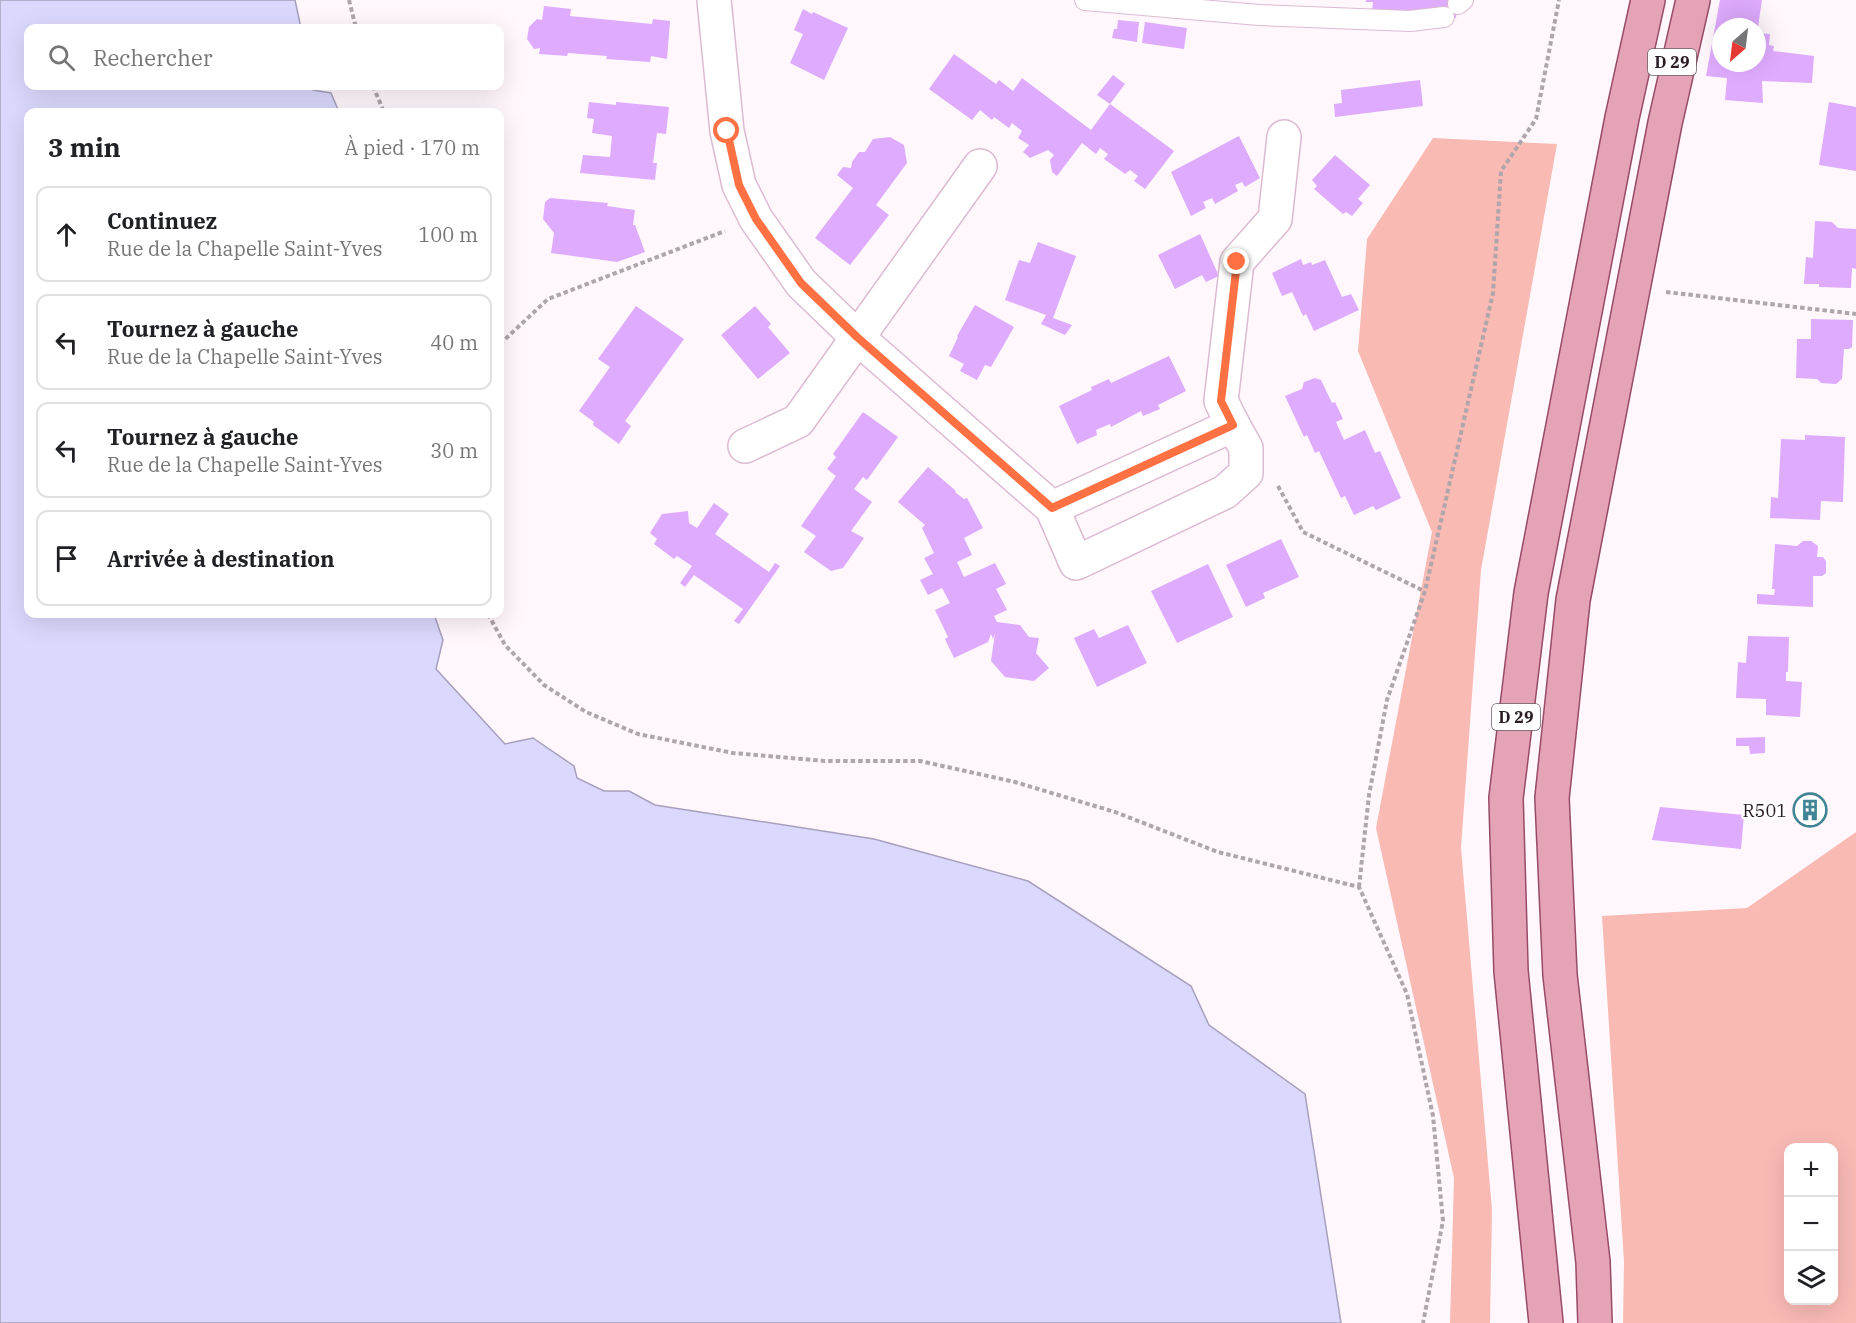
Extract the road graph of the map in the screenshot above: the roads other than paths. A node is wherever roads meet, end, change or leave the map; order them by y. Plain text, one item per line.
1 (714, 0) edge
2 (1085, 0) edge
3 (1638, 0) edge
4 (1648, 0) edge
5 (1679, 0) edge
6 (1693, 0) edge
7 (1455, 7) edge
8 (1622, 118) junction
9 (1665, 123) junction
10 (1284, 137) dead end
11 (980, 166) dead end
12 (857, 337) junction
13 (1233, 425) junction
14 (745, 446) dead end
15 (1052, 508) junction
16 (1546, 1323) edge
17 (1595, 1323) edge

1 - 12 street
2 - 7 lane
3 - 8 main road
4 - 8 main road, D 29
5 - 9 main road, D 29
6 - 9 main road
8 - 16 main road, D 29
9 - 17 main road, D 29
10 - 13 street
11 - 12 street
12 - 14 street
12 - 15 street
13 - 15 street
13 - 15 street

